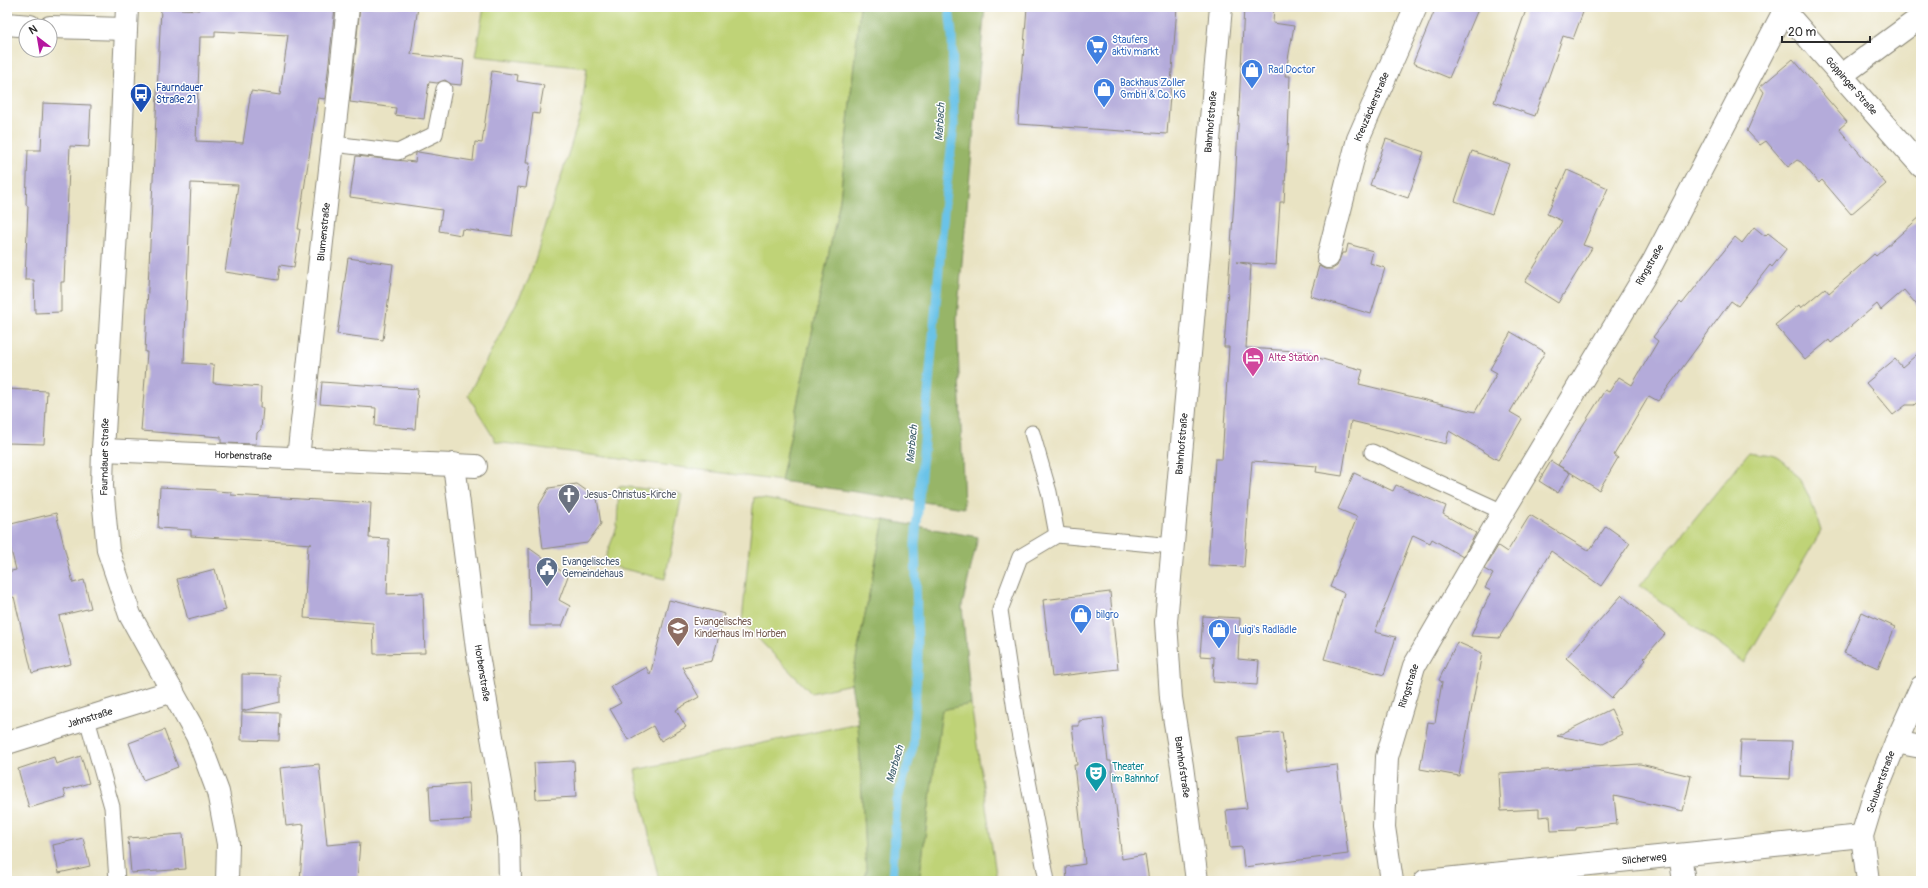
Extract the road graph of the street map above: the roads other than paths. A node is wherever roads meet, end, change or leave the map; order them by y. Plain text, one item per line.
1 (127, 7) edge
2 (348, 7) edge
3 (1221, 7) edge
4 (1416, 7) edge
5 (1782, 9) edge
6 (1921, 17) edge
7 (7, 24) edge
8 (18, 25) edge
9 (58, 27) edge
10 (126, 29) junction
11 (1842, 75) junction
12 (444, 89) dead end
13 (334, 144) junction
14 (1921, 166) edge
15 (1328, 257) dead end
16 (1032, 433) dead end
17 (103, 450) junction
18 (1372, 452) dead end
19 (298, 458) junction
20 (454, 464) junction
21 (476, 466) dead end
22 (1503, 512) junction
23 (1057, 535) junction
24 (1173, 546) junction
25 (1921, 687) edge
26 (173, 691) junction
27 (87, 719) junction
28 (1896, 742) junction
29 (7, 743) edge
30 (1921, 747) edge
31 (1862, 836) junction
32 (1680, 855) junction
33 (117, 881) edge
34 (227, 881) edge
35 (510, 881) edge
36 (1047, 881) edge
37 (1197, 881) edge
38 (1392, 881) edge
39 (1425, 881) edge
40 (1684, 881) edge
41 (1868, 881) edge

1 - 10 street, Faurndauer Straße
2 - 13 street, Blumenstraße
3 - 24 street, Bahnhofstraße
4 - 15 street, Kreuzäckerstraße
5 - 11 street, Göppinger Straße
5 - 22 street, Ringstraße
6 - 11 street
7 - 8 street
9 - 10 street
10 - 17 street, Faurndauer Straße
11 - 14 street, Göppinger Straße
12 - 13 lane
13 - 19 street, Blumenstraße
16 - 23 lane
17 - 19 street, Horbenstraße
17 - 26 street, Faurndauer Straße
18 - 22 lane
19 - 20 street, Horbenstraße
20 - 21 street, Horbenstraße
20 - 35 street, Horbenstraße
22 - 38 street, Ringstraße
23 - 24 lane
23 - 36 lane
24 - 37 street, Bahnhofstraße
25 - 28 street, Schubertstraße
26 - 27 street, Jahnstraße
26 - 34 street, Faurndauer Straße
27 - 29 street, Jahnstraße
27 - 33 lane
28 - 30 street
28 - 31 street, Schubertstraße
31 - 32 street, Silcherweg
31 - 41 street, Schubertstraße
32 - 39 street, Silcherweg
32 - 40 street

